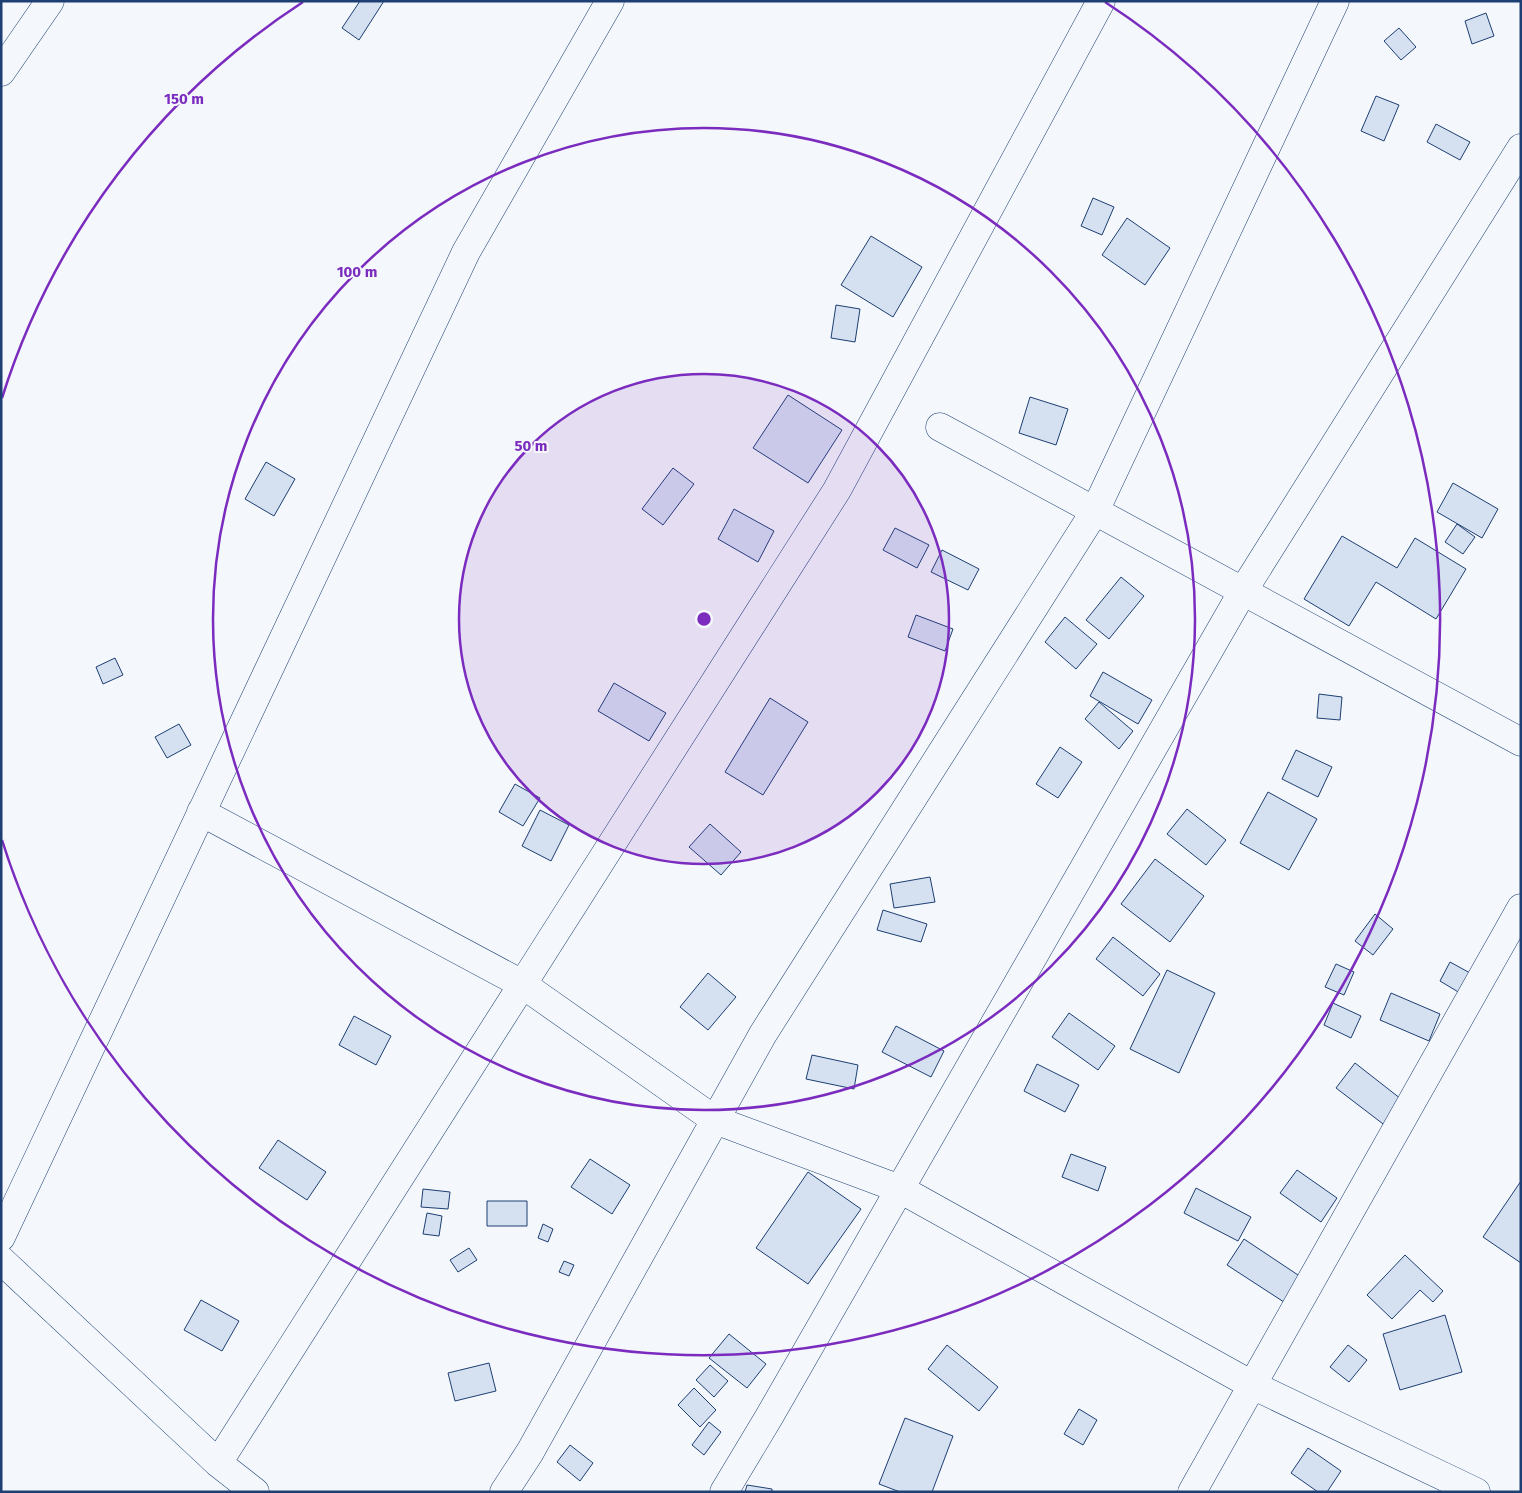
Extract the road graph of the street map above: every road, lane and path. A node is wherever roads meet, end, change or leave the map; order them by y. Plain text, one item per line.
1 (50, 1) edge
2 (610, 1) edge
3 (1101, 1) edge
4 (1335, 1) edge
5 (1, 72) edge
6 (1521, 148) edge
7 (940, 427) dead end
8 (1095, 511) junction
9 (1243, 591) junction
10 (1521, 742) edge
11 (202, 812) junction
12 (1521, 908) edge
13 (522, 984) junction
14 (715, 1120) junction
15 (900, 1189) junction
16 (1, 1237) edge
17 (1, 1260) edge
18 (1252, 1385) junction
19 (218, 1463) junction
20 (255, 1492) edge
21 (504, 1492) edge
22 (724, 1492) edge
23 (1192, 1492) edge
24 (1476, 1492) edge

1 - 5 street
2 - 11 street
3 - 13 street
4 - 8 street
6 - 9 street
7 - 8 street
8 - 9 street
8 - 14 street
9 - 10 street
9 - 15 street
11 - 13 street
11 - 16 street
12 - 18 street
13 - 14 street
13 - 19 street
14 - 15 street
14 - 21 street
15 - 18 street
15 - 22 street
17 - 19 street
18 - 23 street
18 - 24 street
19 - 20 street

